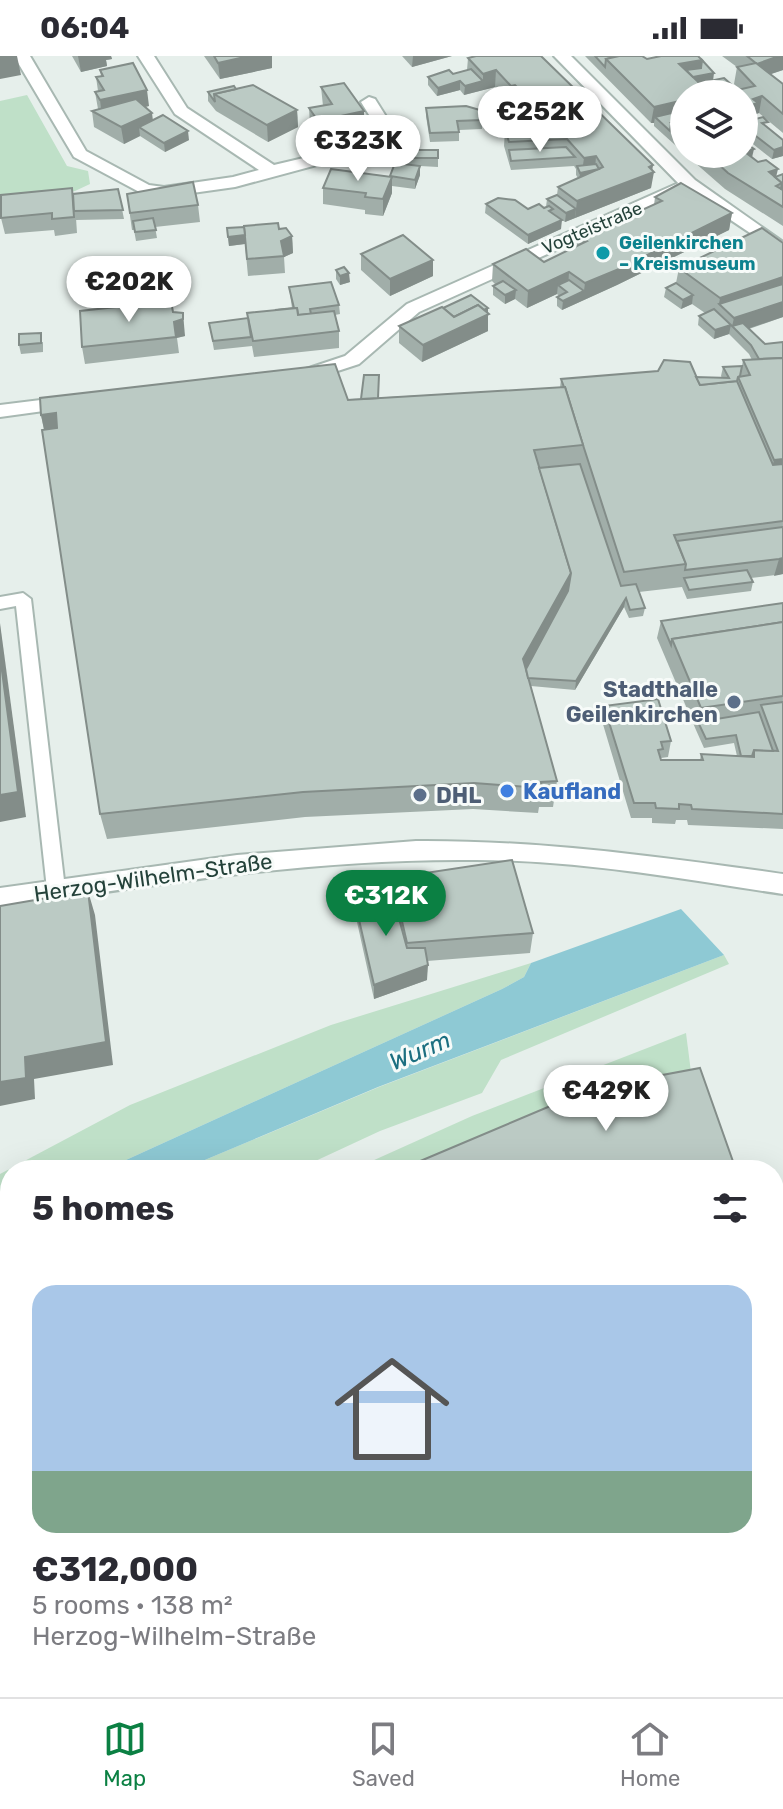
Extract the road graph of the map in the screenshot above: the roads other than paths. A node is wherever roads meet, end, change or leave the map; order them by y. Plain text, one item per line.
1 (22, 56) edge
2 (146, 56) edge
3 (562, 56) edge
4 (369, 102) dead end
5 (272, 171) junction
6 (689, 184) junction
7 (783, 250) edge
8 (288, 378) edge
9 (89, 400) edge
10 (0, 411) edge
11 (0, 603) edge
12 (783, 884) edge
13 (56, 889) junction
14 (0, 898) edge

1 - 5 street
2 - 5 street
3 - 6 street
4 - 5 street
6 - 7 street
6 - 8 street, Vogteistraße
9 - 10 street
11 - 13 lane
12 - 13 street, Herzog-Wilhelm-Straße
13 - 14 street, Herzog-Wilhelm-Straße

